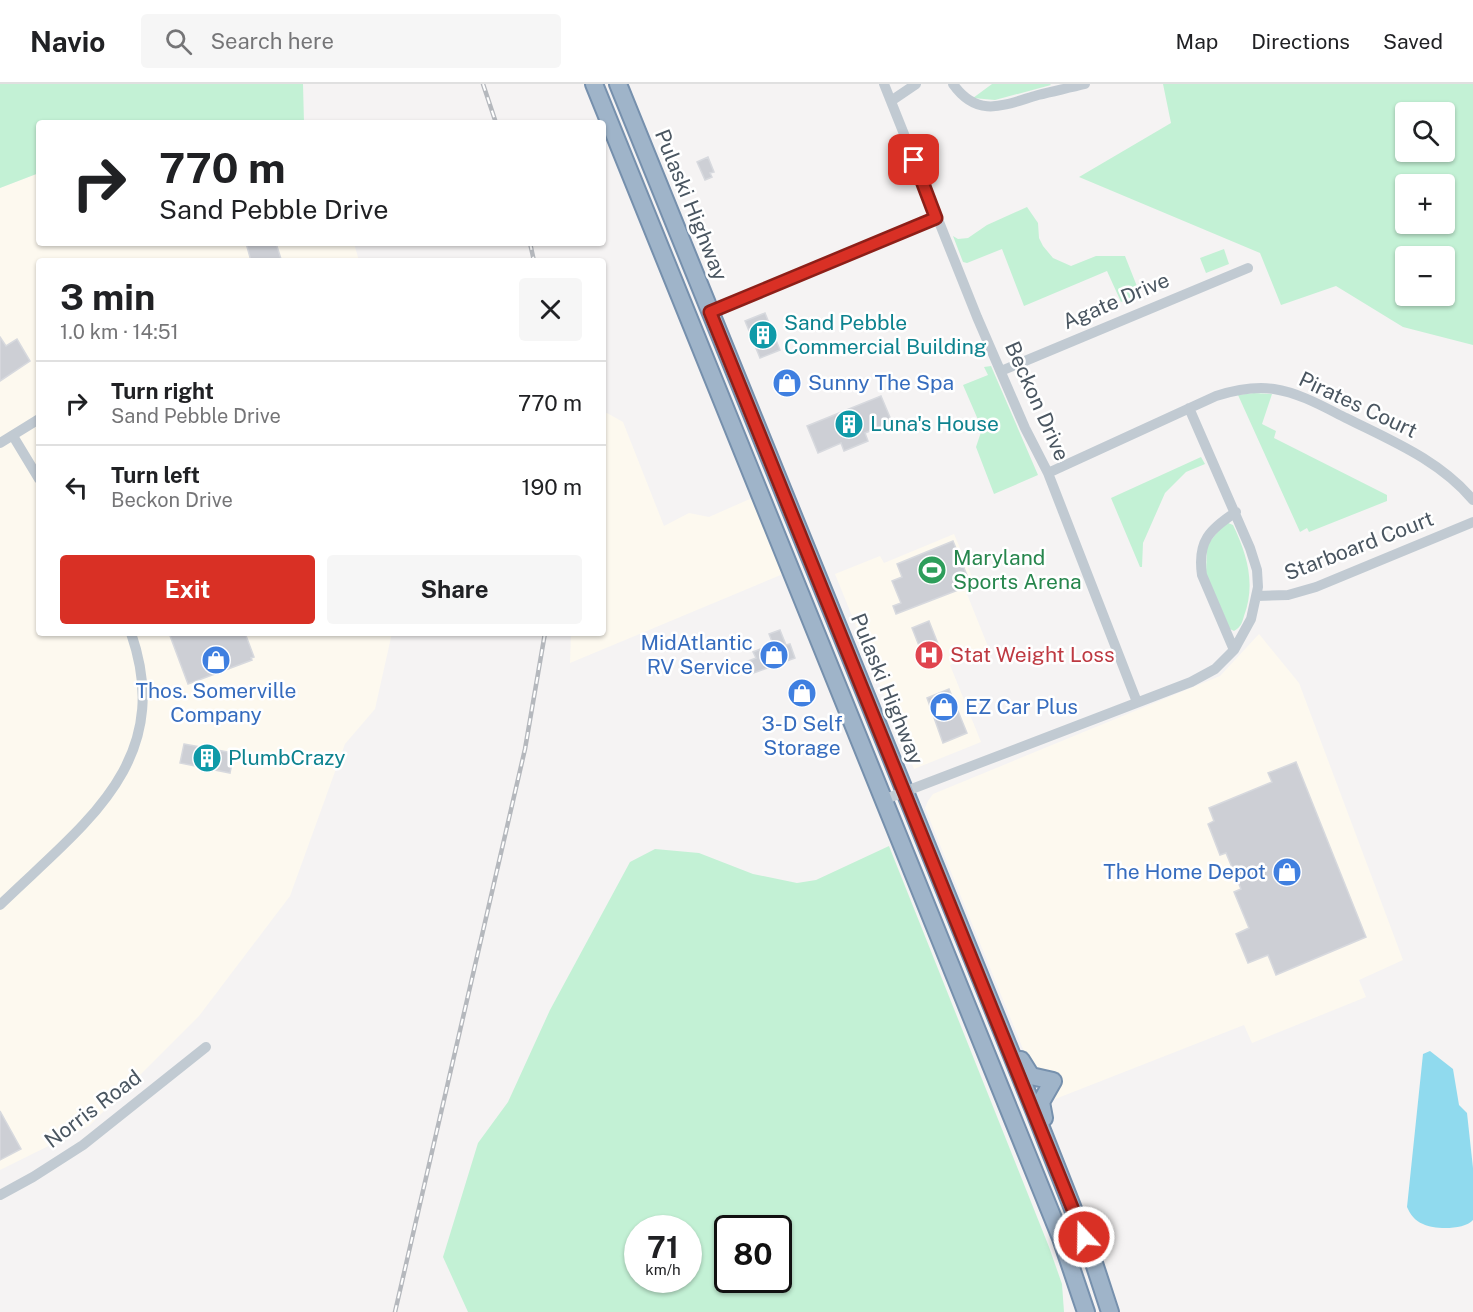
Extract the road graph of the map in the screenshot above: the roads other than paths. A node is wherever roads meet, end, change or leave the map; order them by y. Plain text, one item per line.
1 (594, 84) edge
2 (618, 84) edge
3 (884, 84) edge
4 (916, 84) edge
5 (952, 84) edge
6 (1085, 84) edge
7 (891, 101) junction
8 (936, 218) junction
9 (1248, 268) dead end
10 (710, 312) junction
11 (1001, 371) junction
12 (1189, 408) junction
13 (36, 421) edge
14 (13, 436) junction
15 (0, 443) edge
16 (1048, 473) junction
17 (36, 474) edge
18 (1473, 500) edge
19 (1236, 512) junction
20 (1473, 522) edge
21 (1257, 596) junction
22 (132, 636) edge
23 (1234, 650) junction
24 (1137, 702) junction
25 (904, 792) junction
26 (883, 800) junction
27 (0, 905) edge
28 (997, 1019) junction
29 (206, 1047) dead end
30 (0, 1195) edge
31 (1069, 1196) junction
32 (1076, 1284) junction
33 (1079, 1312) edge
34 (1086, 1312) edge
35 (1110, 1312) edge

1 - 26 highway, Pulaski Highway
2 - 10 highway, Pulaski Highway
3 - 7 street, Beckon Drive
4 - 7 street
5 - 6 street
7 - 8 street, Beckon Drive
8 - 10 street
8 - 11 street, Beckon Drive
9 - 11 street, Agate Drive
10 - 25 highway, Pulaski Highway
11 - 16 street, Beckon Drive
12 - 16 street, Pirates Court
12 - 18 street, Pirates Court
12 - 19 street
13 - 14 street
14 - 15 street
14 - 17 street
16 - 24 street, Beckon Drive
19 - 21 street
19 - 23 street
20 - 21 street, Starboard Court
21 - 23 street
22 - 27 street
23 - 24 street
24 - 25 street
25 - 26 street
25 - 28 highway, Pulaski Highway
26 - 32 highway, Pulaski Highway
28 - 31 highway, Pulaski Highway
28 - 31 highway
29 - 30 street, Norris Road
31 - 35 highway, Pulaski Highway
32 - 33 highway
32 - 34 highway, Pulaski Highway

